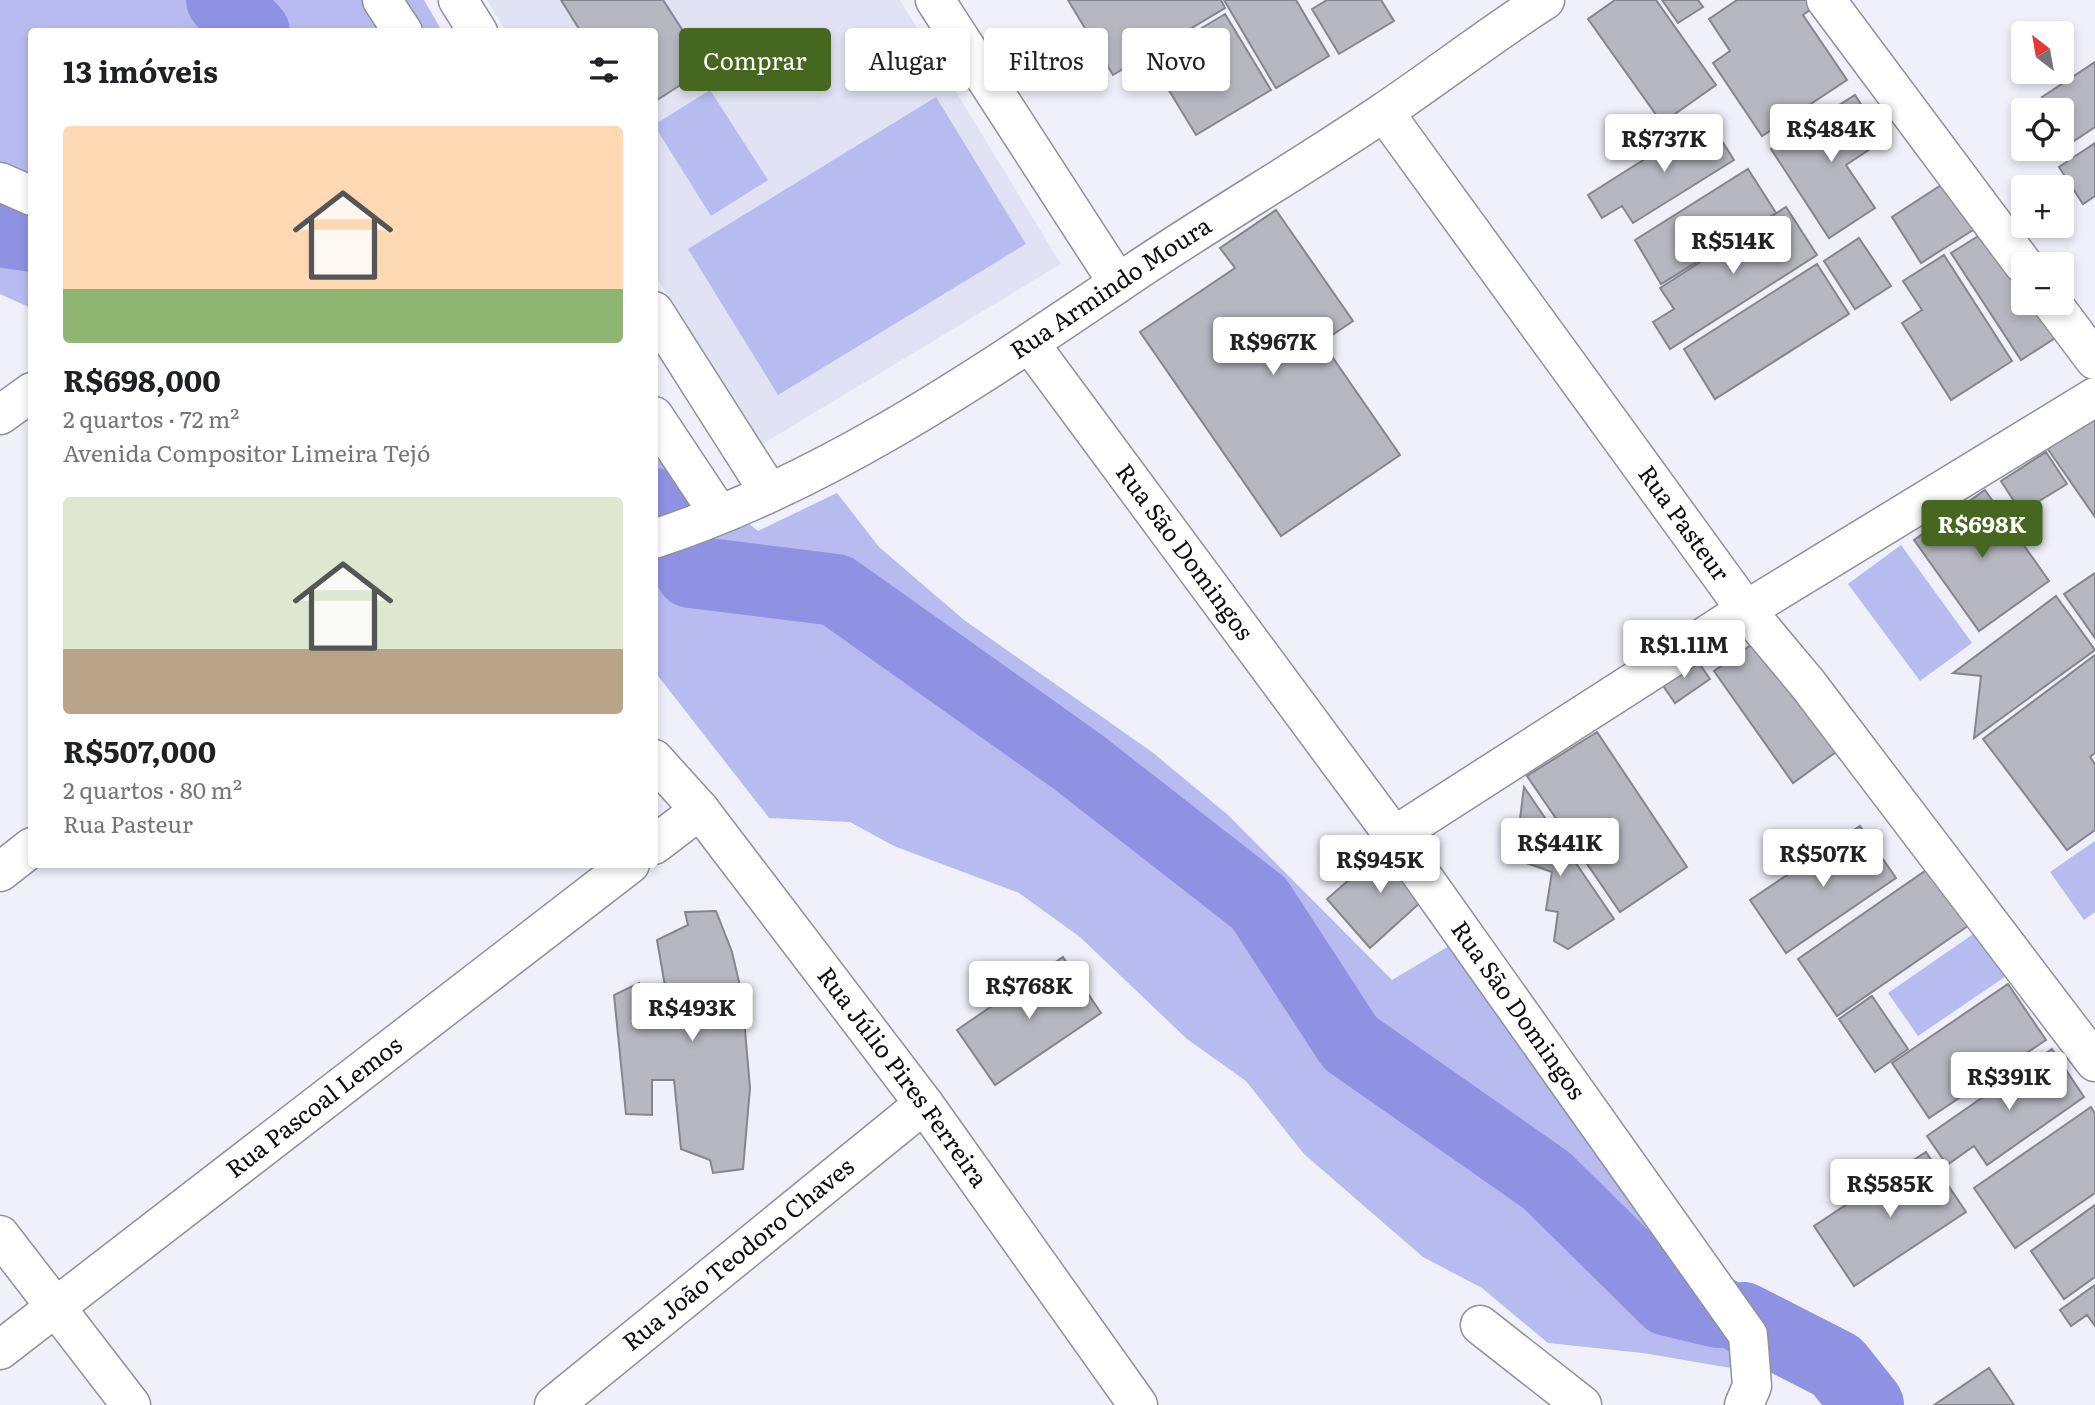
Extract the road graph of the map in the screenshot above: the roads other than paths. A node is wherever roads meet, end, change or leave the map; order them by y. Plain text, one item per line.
1 (382, 0) edge
2 (458, 0) edge
3 (934, 0) edge
4 (1545, 0) edge
5 (1826, 0) edge
6 (400, 28) edge
7 (476, 28) edge
8 (1384, 112) junction
9 (0, 182) edge
10 (28, 194) edge
11 (2014, 252) edge
12 (1118, 283) junction
13 (2061, 315) edge
14 (658, 317) edge
15 (1030, 344) junction
16 (2095, 360) edge
17 (28, 395) edge
18 (2095, 397) edge
19 (0, 415) edge
20 (658, 434) edge
21 (769, 492) junction
22 (679, 530) edge
23 (1746, 610) junction
24 (658, 763) edge
25 (700, 810) junction
26 (1394, 836) junction
27 (658, 842) edge
28 (28, 850) edge
29 (624, 868) edge
30 (0, 872) edge
31 (2095, 1062) edge
32 (925, 1104) junction
33 (0, 1236) edge
34 (56, 1307) junction
35 (1480, 1325) dead end
36 (0, 1350) edge
37 (1748, 1396) edge
38 (131, 1405) edge
39 (554, 1405) edge
40 (1138, 1405) edge
41 (1582, 1405) edge

1 - 6 street
2 - 7 street
3 - 12 street
4 - 8 street, Rua Armindo Moura
5 - 11 street
8 - 12 street, Rua Armindo Moura
8 - 23 street, Rua Pasteur
9 - 10 street
12 - 15 street, Rua Armindo Moura
13 - 16 street
14 - 21 street
15 - 21 street, Rua Armindo Moura
15 - 26 street, Rua São Domingos
17 - 19 street
18 - 23 street
20 - 22 street
21 - 22 street, Rua Armindo Moura
23 - 26 street
23 - 31 street, Rua Pasteur
24 - 25 street, Rua Júlio Pires Ferreira
25 - 27 street
25 - 32 street, Rua Júlio Pires Ferreira
26 - 37 street, Rua São Domingos
28 - 30 street
29 - 34 street, Rua Pascoal Lemos
32 - 39 street, Rua João Teodoro Chaves
32 - 40 street, Rua Júlio Pires Ferreira
33 - 34 street
34 - 36 street, Rua Pascoal Lemos
34 - 38 street
35 - 41 street

